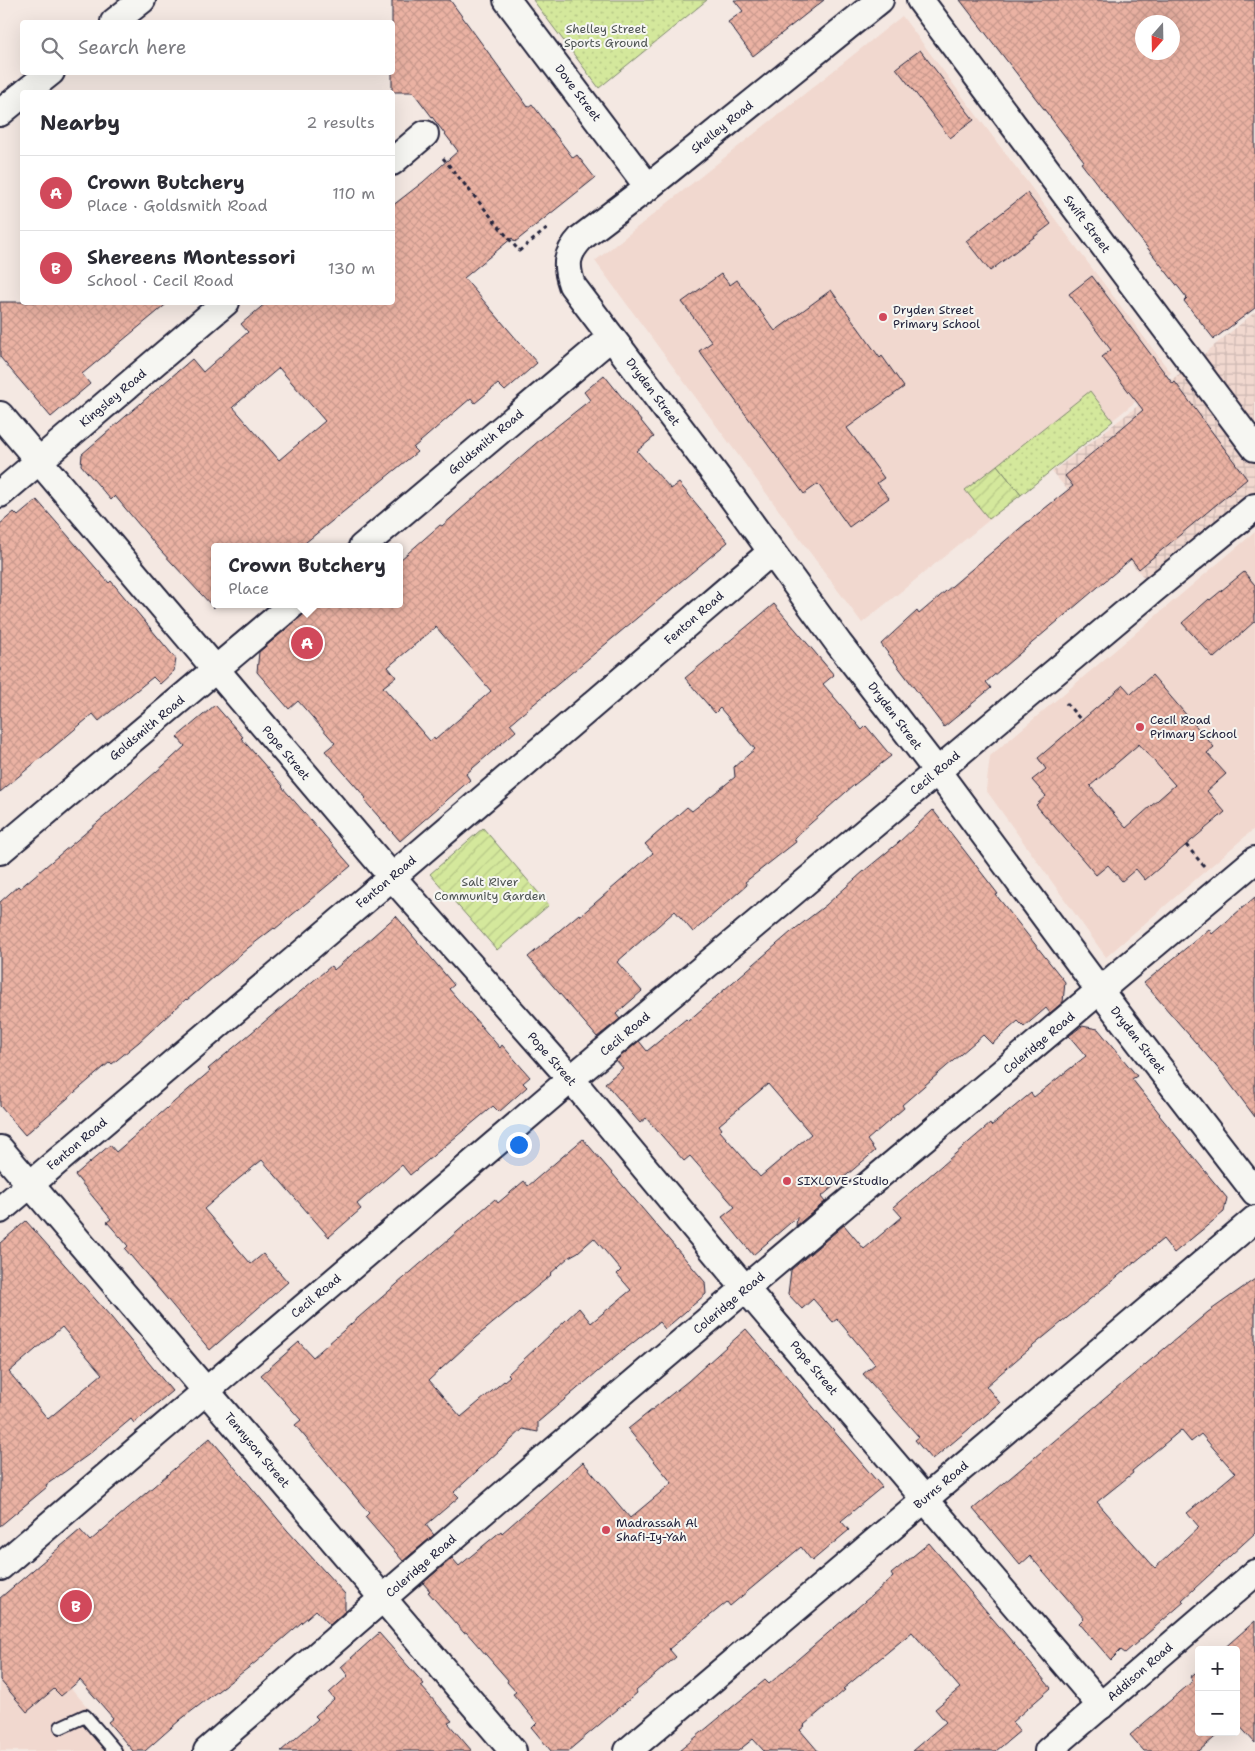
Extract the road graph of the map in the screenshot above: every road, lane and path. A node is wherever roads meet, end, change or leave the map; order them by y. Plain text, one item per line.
1 (142, 0) edge
2 (507, 0) edge
3 (880, 0) edge
4 (920, 0) edge
5 (117, 20) edge
6 (47, 75) edge
7 (28, 90) edge
8 (20, 97) edge
9 (0, 113) edge
10 (424, 134) joint
11 (395, 159) edge
12 (648, 187) junction
13 (556, 222) dead end
14 (568, 258) joint
15 (222, 305) edge
16 (611, 337) junction
17 (0, 415) edge
18 (1255, 448) edge
19 (39, 462) junction
20 (0, 494) edge
21 (1255, 507) edge
22 (367, 543) edge
23 (771, 552) junction
24 (288, 608) edge
25 (215, 670) junction
26 (937, 771) junction
27 (0, 851) edge
28 (1255, 860) edge
29 (392, 877) junction
30 (1100, 991) junction
31 (571, 1079) junction
32 (0, 1149) edge
33 (30, 1184) junction
34 (1255, 1192) edge
35 (0, 1210) edge
36 (1255, 1219) edge
37 (746, 1288) junction
38 (206, 1390) junction
39 (925, 1498) junction
40 (0, 1567) edge
41 (1255, 1573) edge
42 (383, 1598) junction
43 (1101, 1706) junction
44 (61, 1726) dead end
45 (115, 1751) edge
46 (207, 1751) edge
47 (513, 1751) edge
48 (628, 1751) edge
49 (1048, 1751) edge

1 - 5 street
2 - 12 street, Dove Street
3 - 12 street, Shelley Road
4 - 18 street, Swift Street
6 - 7 street
8 - 9 street
10 - 11 street
10 - 13 path
12 - 14 street, Shelley Road
14 - 16 street, Dryden Street
15 - 19 street, Kingsley Road
16 - 22 street, Goldsmith Road
16 - 23 street, Dryden Street
17 - 19 street, Pope Street
19 - 20 street, Kingsley Road
19 - 25 street, Pope Street
21 - 26 street, Cecil Road
23 - 26 street, Dryden Street
23 - 29 street, Fenton Road
24 - 25 street, Goldsmith Road
25 - 27 street, Goldsmith Road
25 - 29 street, Pope Street
26 - 30 street, Dryden Street
26 - 31 street, Cecil Road
28 - 30 street, Coleridge Road
29 - 31 street, Pope Street
29 - 33 street, Fenton Road
30 - 34 street, Dryden Street
30 - 37 street, Coleridge Road
31 - 37 street, Pope Street
31 - 38 street, Cecil Road
32 - 33 street, Tennyson Street
33 - 35 street, Fenton Road
33 - 38 street, Tennyson Street
36 - 39 street, Burns Road
37 - 39 street, Pope Street
37 - 42 street, Coleridge Road
38 - 40 street, Cecil Road
38 - 42 street, Tennyson Street
39 - 43 street, Pope Street
39 - 48 street, Burns Road
41 - 43 street, Addison Road
42 - 46 street, Coleridge Road
42 - 47 street, Tennyson Street
43 - 49 street, Addison Road
44 - 45 lane

